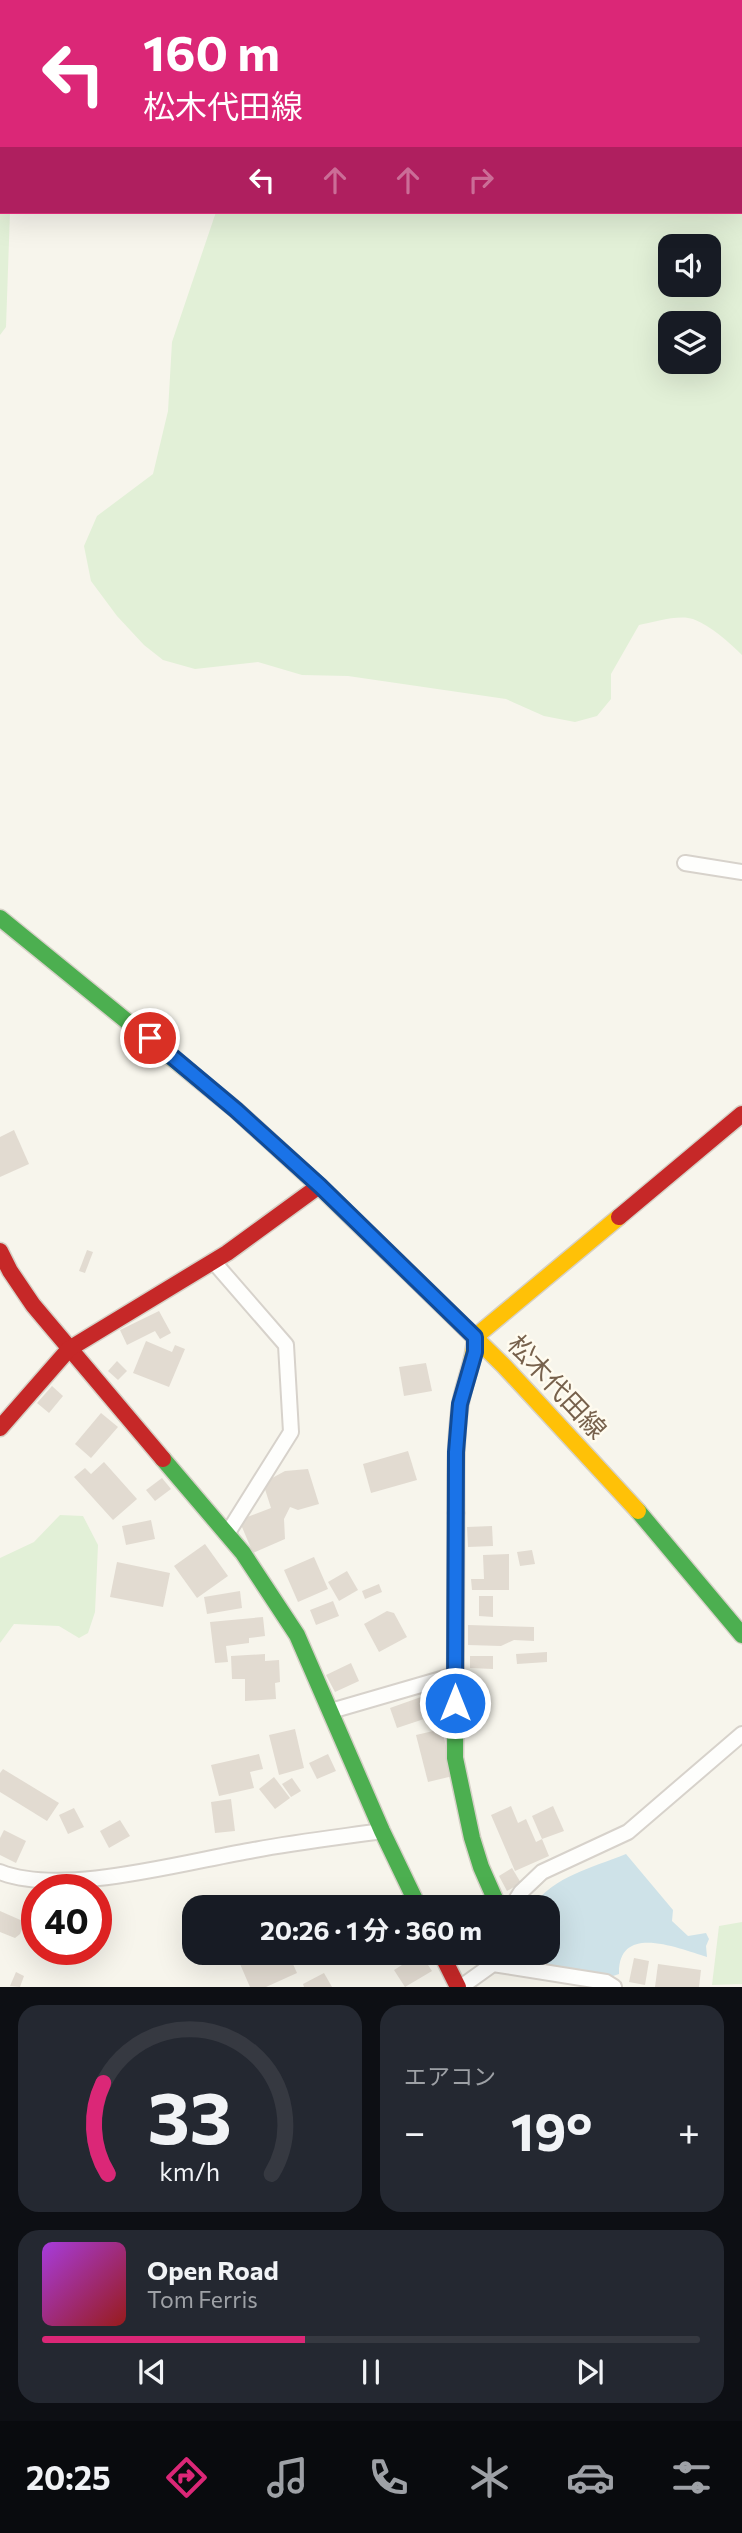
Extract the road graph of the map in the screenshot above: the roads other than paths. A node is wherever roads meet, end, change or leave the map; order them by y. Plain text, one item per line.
1 (685, 863) dead end
2 (742, 872) edge
3 (0, 918) edge
4 (742, 1114) edge
5 (320, 1186) junction
6 (0, 1251) edge
7 (213, 1261) junction
8 (475, 1337) junction
9 (69, 1349) junction
10 (0, 1428) edge
11 (226, 1534) junction
12 (742, 1635) edge
13 (455, 1675) junction
14 (331, 1711) junction
15 (742, 1734) edge
16 (382, 1831) junction
17 (0, 1872) edge
18 (413, 1895) edge
19 (493, 1895) edge
20 (519, 1895) edge
21 (448, 1965) edge
22 (486, 1965) edge
23 (522, 1965) edge
24 (460, 1987) edge
25 (614, 1987) edge

1 - 2 street
3 - 5 street, 松木代田線
4 - 8 street
5 - 7 street
5 - 8 street, 松木代田線
6 - 9 street
7 - 9 street
7 - 11 street
8 - 12 street, 松木代田線
8 - 13 street
9 - 10 street
9 - 11 street
11 - 14 street
13 - 14 street
13 - 19 street
14 - 16 street
15 - 20 street
16 - 17 street
16 - 18 street
21 - 24 street
22 - 24 street
23 - 25 street

